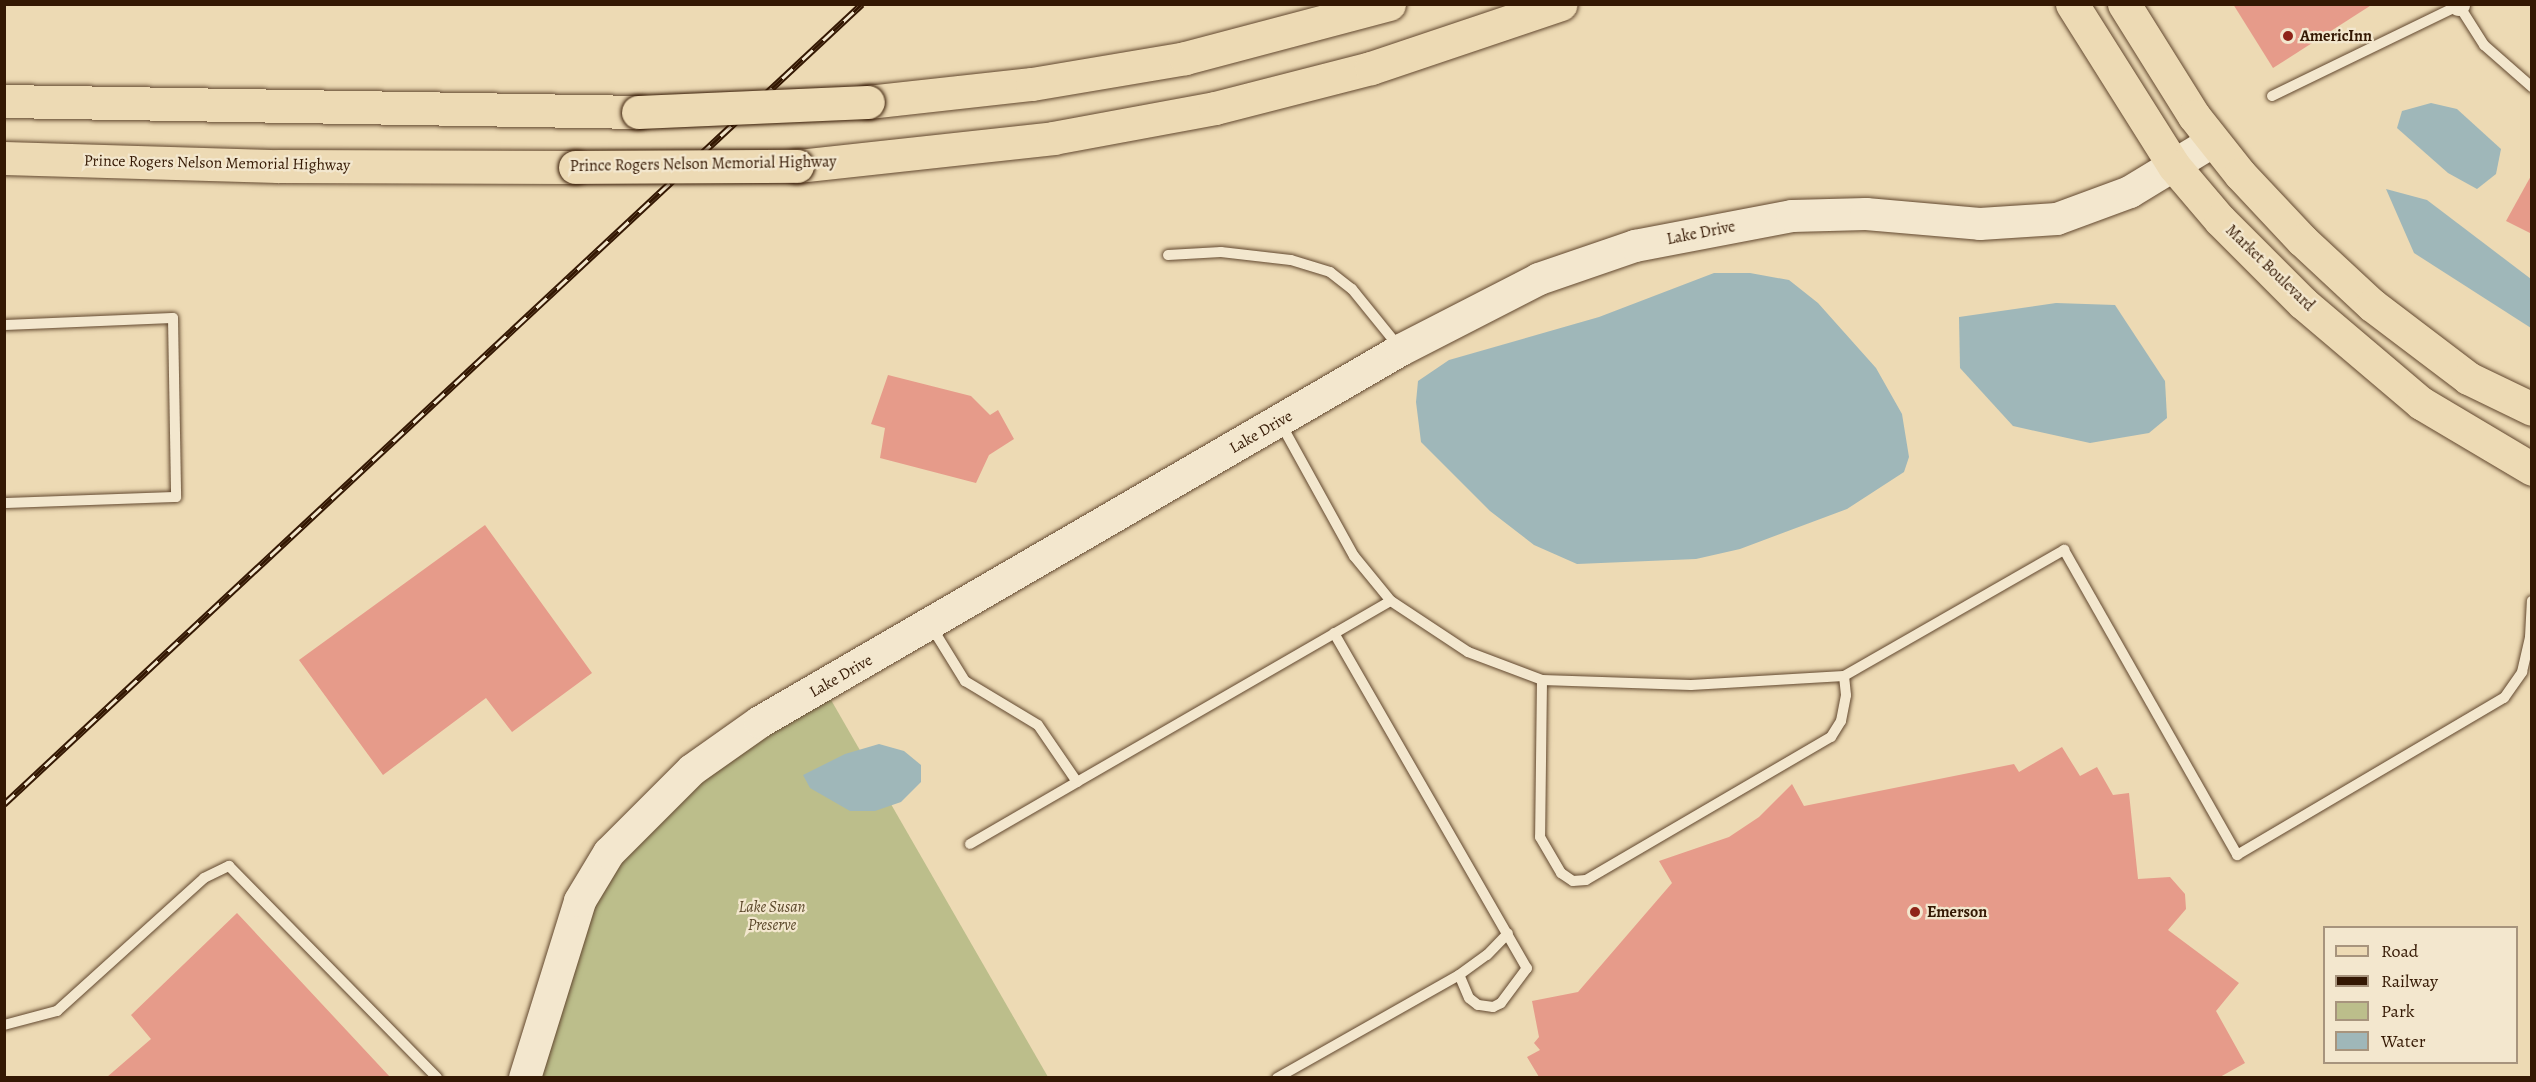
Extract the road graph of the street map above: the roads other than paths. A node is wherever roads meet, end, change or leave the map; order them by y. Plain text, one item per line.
1 (1389, 4) edge
2 (1561, 4) edge
3 (2072, 4) edge
4 (2124, 4) edge
5 (2459, 5) edge
6 (2532, 87) edge
7 (2272, 96) dead end
8 (4, 100) edge
9 (2214, 141) junction
10 (4, 158) edge
11 (2174, 166) junction
12 (1168, 255) dead end
13 (4, 325) edge
14 (1401, 350) junction
15 (2532, 408) edge
16 (1280, 421) junction
17 (2532, 469) edge
18 (4, 503) edge
19 (1391, 601) junction
20 (2532, 601) edge
21 (930, 624) junction
22 (1334, 633) junction
23 (1844, 676) junction
24 (1542, 680) junction
25 (1077, 782) junction
26 (970, 844) dead end
27 (1508, 933) junction
28 (1459, 975) junction
29 (4, 1026) edge
30 (437, 1077) edge
31 (525, 1077) edge
32 (1276, 1077) edge

1 - 8 main road, bridge
2 - 10 main road, Prince Rogers Nelson Memorial Highway, bridge
3 - 11 main road, Market Boulevard
4 - 9 main road
5 - 6 lane
5 - 7 lane
9 - 11 street, Lake Drive
9 - 15 main road
11 - 14 street, Lake Drive
11 - 17 main road, Market Boulevard
12 - 14 lane
13 - 18 lane
14 - 16 street, Lake Drive
16 - 19 lane
16 - 21 street, Lake Drive
19 - 22 lane
19 - 24 lane
20 - 23 lane
21 - 25 lane
21 - 31 street, Lake Drive
22 - 25 lane
22 - 27 lane
23 - 24 lane
23 - 24 lane
25 - 26 lane
27 - 28 lane
27 - 28 lane
28 - 32 lane
29 - 30 lane

